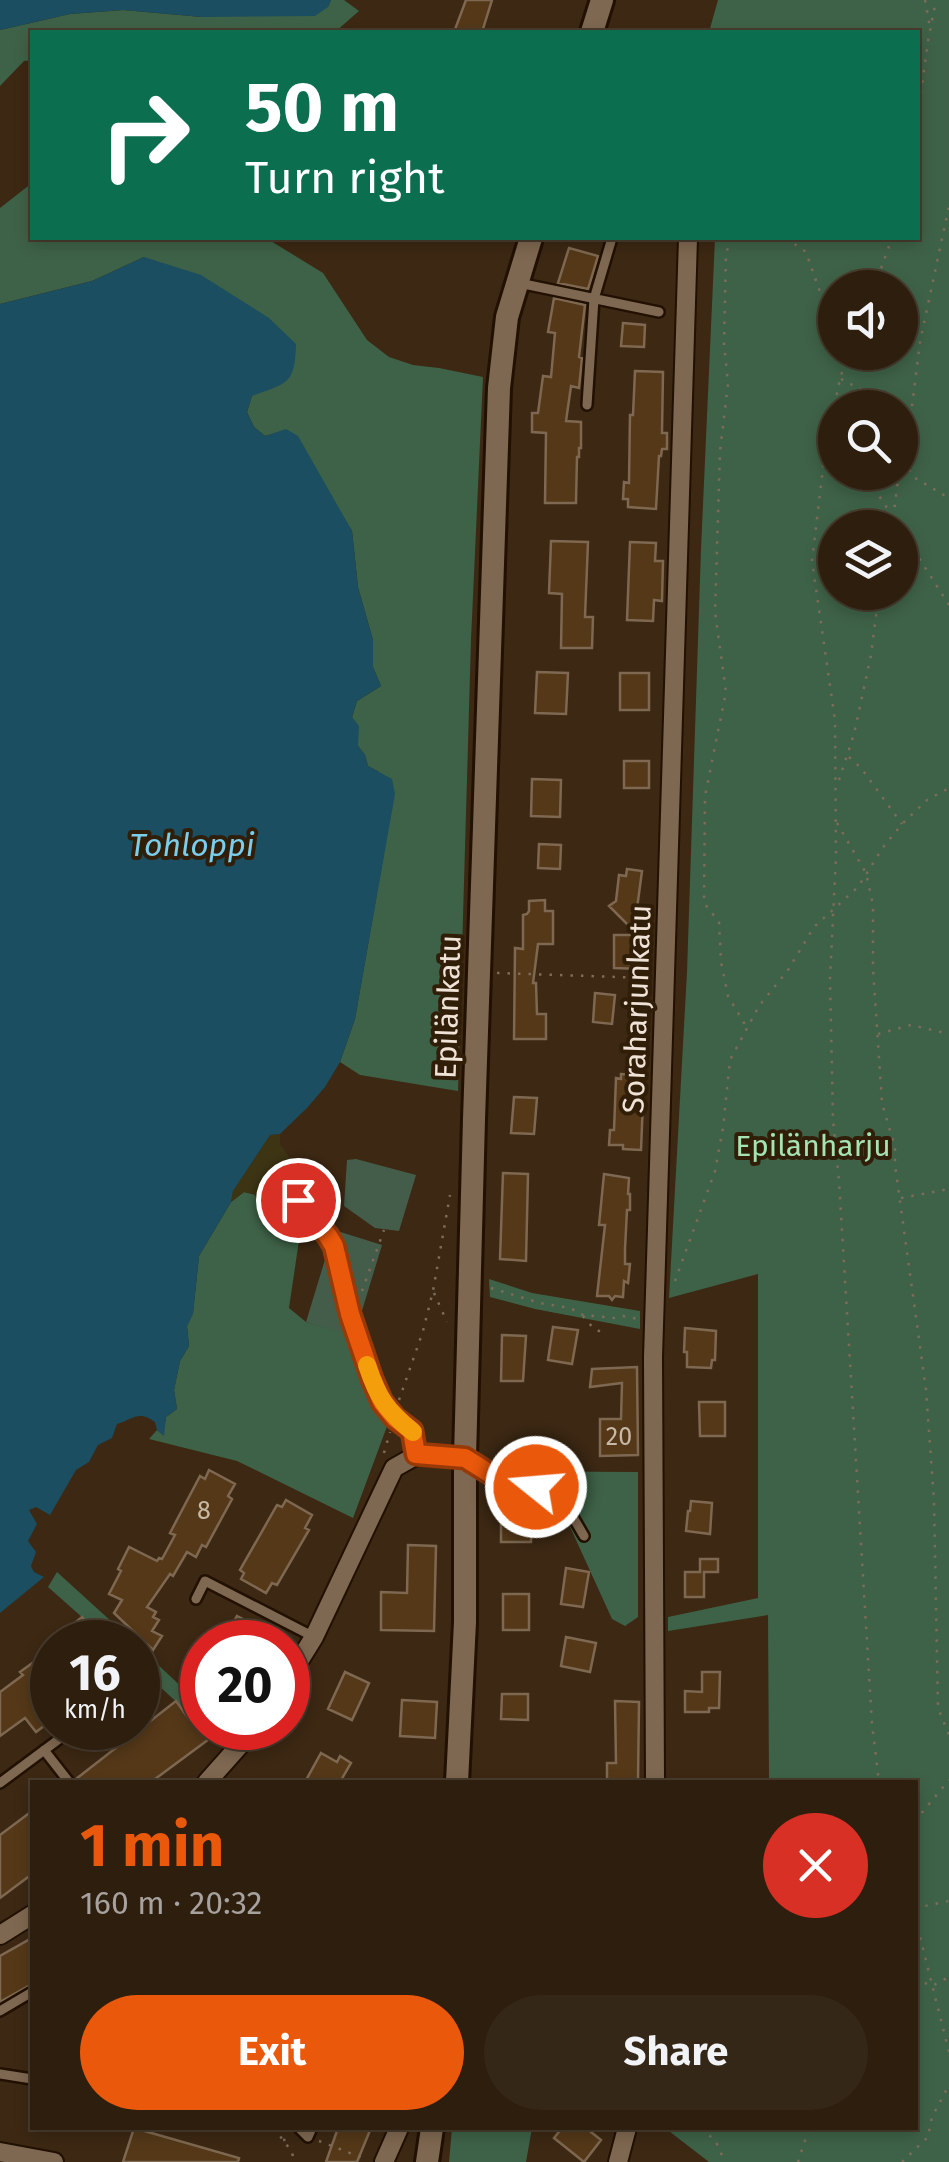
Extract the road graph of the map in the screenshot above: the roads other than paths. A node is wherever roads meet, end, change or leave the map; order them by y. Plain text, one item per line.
1 (602, 0) edge
2 (593, 30) edge
3 (530, 240) edge
4 (611, 240) edge
5 (688, 240) edge
6 (517, 282) junction
7 (594, 299) junction
8 (659, 312) dead end
9 (587, 405) dead end
10 (298, 1200) dead end
11 (416, 1454) junction
12 (465, 1458) junction
13 (584, 1536) dead end
14 (196, 1600) dead end
15 (314, 1637) junction
16 (310, 1644) edge
17 (44, 1750) joint
18 (235, 1750) edge
19 (68, 1780) edge
20 (209, 1780) edge
21 (457, 1780) edge
22 (656, 1780) edge
23 (0, 1783) edge
24 (30, 1916) edge
25 (0, 1936) edge
26 (30, 1993) edge
27 (0, 2011) edge
28 (0, 2074) edge
29 (27, 2078) edge
30 (398, 2130) edge
31 (432, 2130) edge
32 (626, 2130) edge
33 (0, 2152) edge
34 (54, 2162) edge
35 (384, 2162) edge
36 (428, 2162) edge
37 (618, 2162) edge

1 - 2 street
3 - 6 street, Epilänkatu
4 - 7 lane
5 - 22 street, Soraharjunkatu
6 - 7 lane
6 - 12 street, Epilänkatu
7 - 8 lane
7 - 9 lane
10 - 11 lane
11 - 12 street
11 - 15 street
12 - 13 lane
12 - 21 street, Epilänkatu
14 - 15 lane
15 - 16 street
17 - 19 lane
17 - 23 lane
18 - 20 street
24 - 25 street
26 - 27 lane
28 - 29 lane
30 - 35 street
31 - 36 street
32 - 37 street
33 - 34 street

